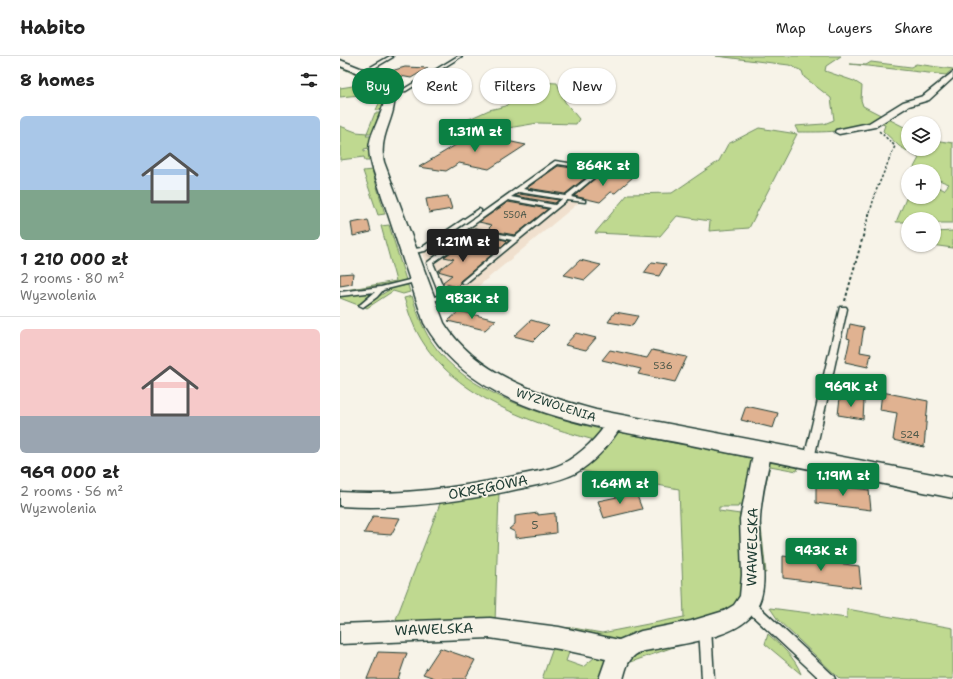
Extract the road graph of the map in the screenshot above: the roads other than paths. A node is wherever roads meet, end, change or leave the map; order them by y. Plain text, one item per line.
1 (460, 56) edge
2 (392, 57) dead end
3 (340, 63) edge
4 (354, 68) edge
5 (372, 68) edge
6 (953, 74) edge
7 (404, 90) edge
8 (389, 104) edge
9 (839, 132) dead end
10 (552, 160) dead end
11 (518, 190) junction
12 (507, 198) junction
13 (568, 198) junction
14 (583, 200) dead end
15 (556, 207) junction
16 (516, 239) junction
17 (460, 241) junction
18 (416, 251) junction
19 (503, 251) junction
20 (441, 253) junction
21 (418, 280) junction
22 (464, 282) dead end
23 (381, 289) junction
24 (340, 294) edge
25 (425, 302) junction
26 (363, 305) dead end
27 (843, 309) road end
28 (616, 422) junction
29 (763, 450) junction
30 (809, 459) junction
31 (953, 488) edge
32 (340, 499) edge
33 (748, 604) junction
34 (705, 627) junction
35 (340, 634) edge
36 (622, 651) junction
37 (611, 679) edge
38 (708, 679) edge
39 (829, 679) edge

1 - 7 lane
2 - 5 lane
3 - 4 street
6 - 9 street
8 - 18 street, WYZWOLENIA
10 - 18 lane
11 - 12 lane
11 - 13 lane
11 - 13 lane
12 - 15 lane
12 - 17 lane
13 - 14 lane
13 - 15 lane
15 - 16 lane
16 - 17 lane
16 - 19 lane
17 - 19 lane
17 - 20 lane
18 - 20 lane
18 - 21 street, WYZWOLENIA
19 - 22 lane
20 - 25 lane
21 - 23 lane
21 - 25 street, WYZWOLENIA
23 - 24 lane
23 - 26 lane
25 - 28 street, WYZWOLENIA
27 - 30 lane
28 - 29 street, WYZWOLENIA
28 - 32 street, OKRĘGOWA
29 - 30 street, WYZWOLENIA
29 - 33 street, WAWELSKA
30 - 31 street, WYZWOLENIA
33 - 34 street
33 - 39 lane
34 - 36 street
34 - 38 lane
35 - 36 street, WAWELSKA
36 - 37 street

